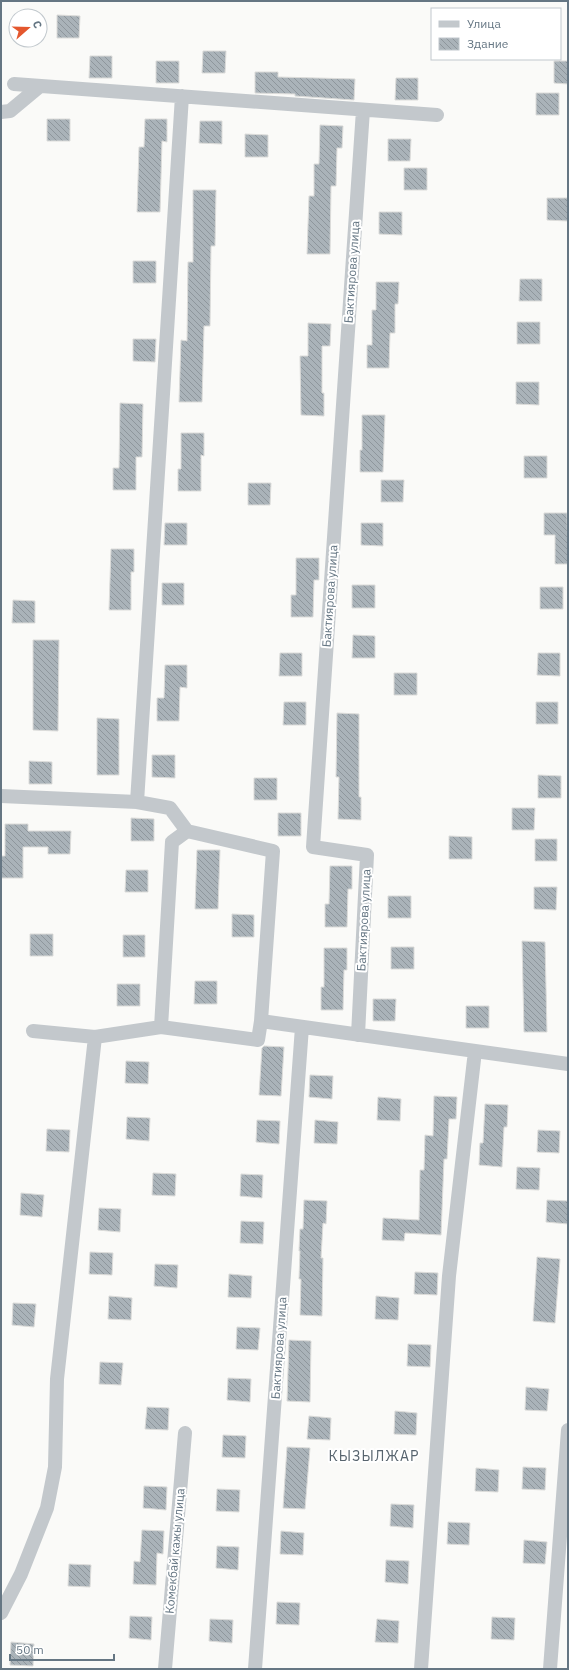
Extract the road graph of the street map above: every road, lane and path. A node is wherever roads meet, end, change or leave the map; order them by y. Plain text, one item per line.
1 (14, 84) dead end
2 (40, 86) junction
3 (182, 96) junction
4 (363, 110) junction
5 (1, 112) edge
6 (437, 114) dead end
7 (1, 796) edge
8 (137, 802) junction
9 (187, 831) junction
10 (261, 1021) junction
11 (161, 1027) junction
12 (302, 1027) junction
13 (33, 1031) dead end
14 (358, 1035) junction
15 (95, 1037) junction
16 (475, 1051) junction
17 (568, 1064) edge
18 (568, 1430) edge
19 (185, 1433) dead end
20 (1, 1613) edge
21 (165, 1669) edge
22 (255, 1669) edge
23 (421, 1669) edge
24 (550, 1669) edge

1 - 2 street
2 - 3 street
2 - 5 street
3 - 4 street
3 - 8 street
4 - 6 street
4 - 14 street, Бактиярова улица
7 - 8 street
8 - 9 street
9 - 10 street
9 - 11 street
10 - 11 street
10 - 12 street
11 - 15 street
12 - 14 street
12 - 22 street, Бактиярова улица
13 - 15 street
14 - 16 street
15 - 20 street
16 - 17 street
16 - 23 street
18 - 24 street
19 - 21 street, Комекбай кажы улица

